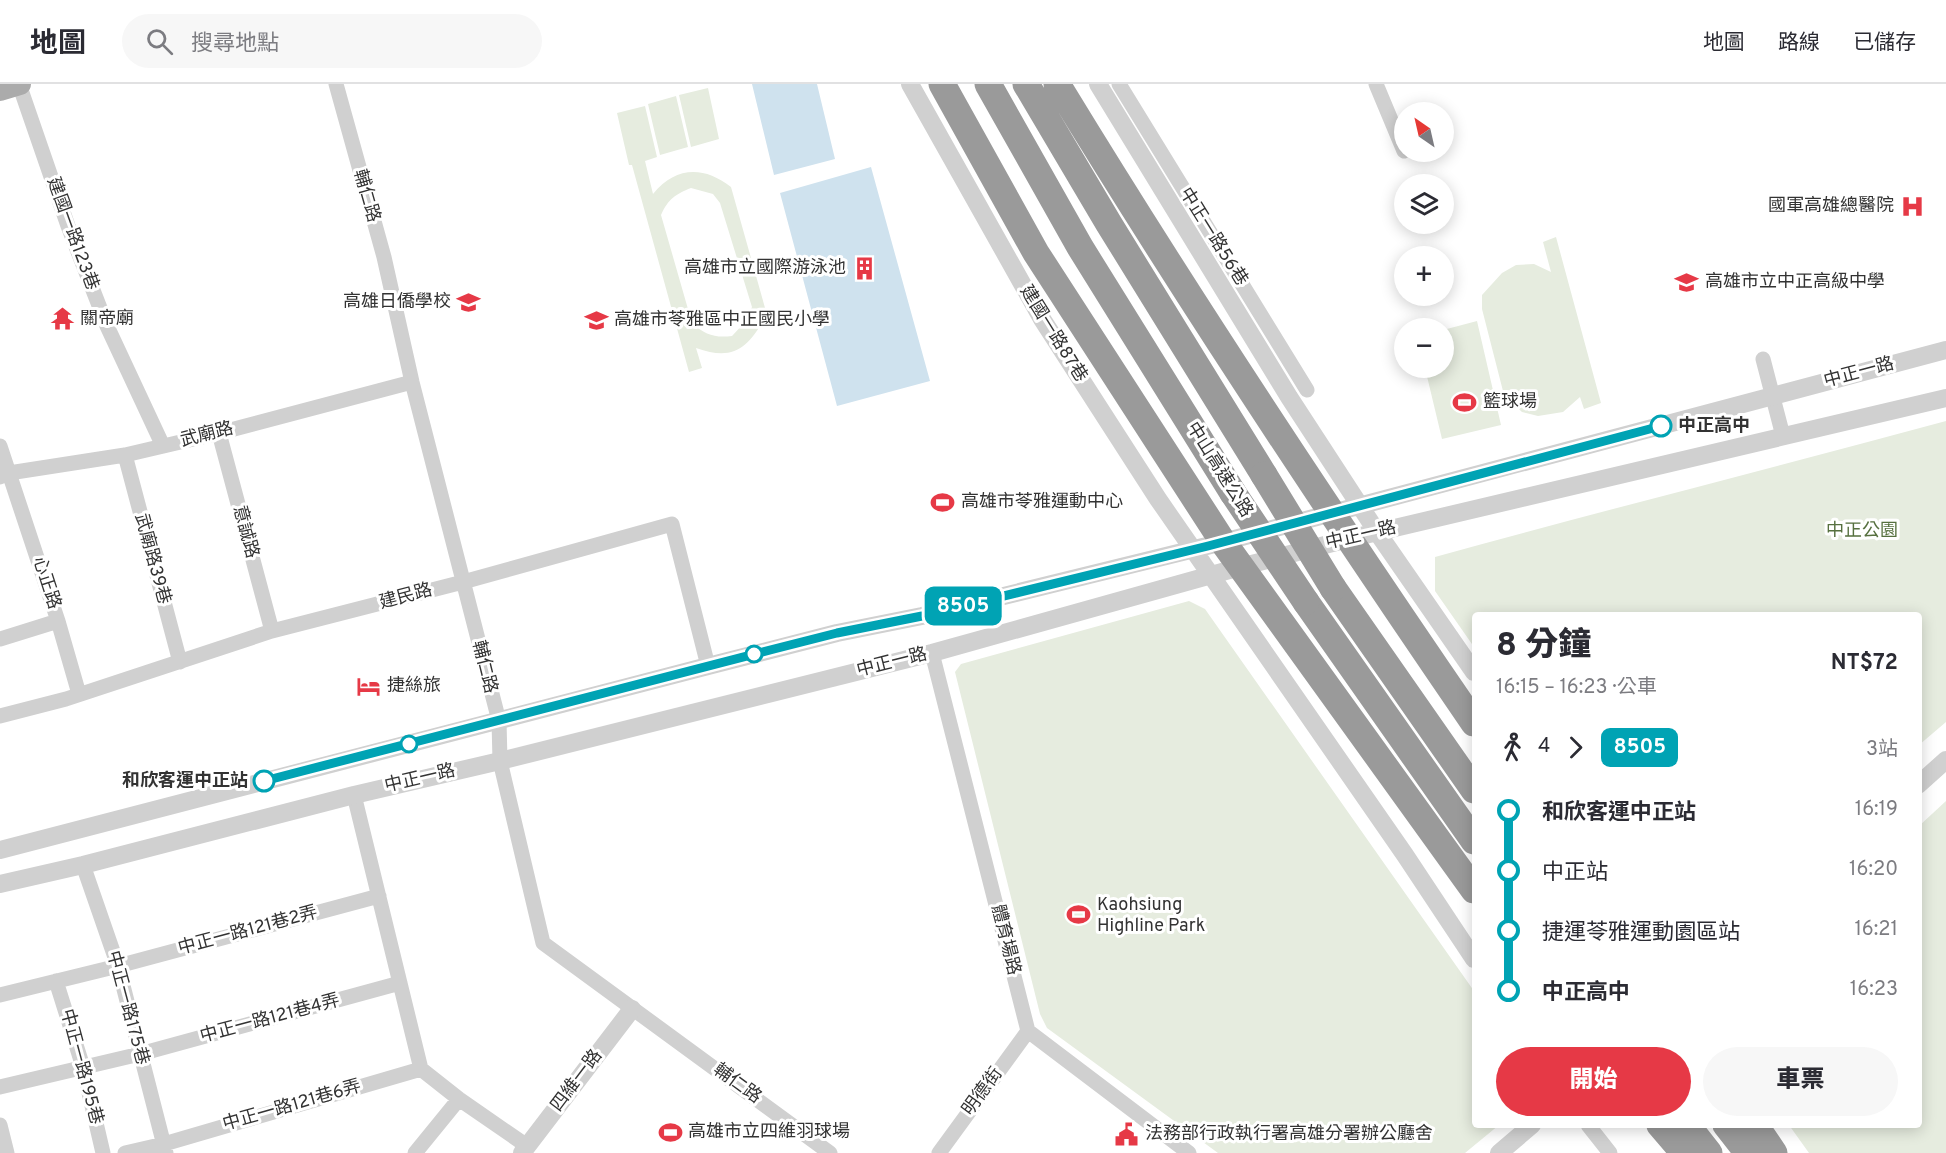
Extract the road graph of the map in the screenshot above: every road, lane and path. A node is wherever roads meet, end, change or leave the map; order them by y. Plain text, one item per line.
1 (20, 84) edge
2 (336, 84) edge
3 (910, 84) edge
4 (942, 84) edge
5 (988, 84) edge
6 (1026, 84) edge
7 (1057, 84) edge
8 (1119, 84) edge
9 (1376, 84) edge
10 (1102, 85) edge
11 (0, 90) edge
12 (1394, 128) edge
13 (1946, 350) edge
14 (1763, 359) dead end
15 (412, 382) junction
16 (1307, 390) dead end
17 (1772, 396) junction
18 (1946, 398) edge
19 (219, 433) junction
20 (1782, 436) junction
21 (0, 446) edge
22 (163, 446) junction
23 (125, 455) junction
24 (5, 475) edge
25 (1359, 506) junction
26 (1331, 513) junction
27 (1377, 532) junction
28 (1348, 539) junction
29 (1223, 542) junction
30 (1194, 549) junction
31 (1240, 567) junction
32 (1210, 575) junction
33 (463, 582) junction
34 (58, 621) junction
35 (272, 631) junction
36 (0, 639) edge
37 (932, 653) junction
38 (180, 662) junction
39 (708, 666) junction
40 (1472, 669) edge
41 (79, 694) junction
42 (0, 716) edge
43 (1472, 720) edge
44 (498, 721) junction
45 (1946, 760) edge
46 (500, 761) junction
47 (1922, 781) edge
48 (1472, 787) edge
49 (354, 795) junction
50 (1472, 838) edge
51 (0, 850) edge
52 (1405, 855) junction
53 (83, 865) junction
54 (0, 884) edge
55 (1472, 887) edge
56 (379, 896) junction
57 (1472, 941) edge
58 (1472, 956) edge
59 (118, 966) junction
60 (56, 981) junction
61 (400, 983) junction
62 (0, 995) edge
63 (632, 1009) junction
64 (1028, 1031) junction
65 (140, 1054) junction
66 (83, 1067) junction
67 (421, 1069) junction
68 (0, 1087) edge
69 (459, 1099) junction
70 (0, 1125) edge
71 (1590, 1128) edge
72 (1663, 1128) edge
73 (1690, 1128) edge
74 (1728, 1128) edge
75 (1757, 1128) edge
76 (1778, 1128) edge
77 (1524, 1129) edge
78 (165, 1148) edge
79 (524, 1150) edge
80 (7, 1153) edge
81 (103, 1153) edge
82 (125, 1153) edge
83 (415, 1153) edge
84 (830, 1153) edge
85 (939, 1153) edge
86 (1189, 1153) edge
87 (1499, 1153) edge
88 (1610, 1153) edge
89 (1684, 1153) edge
90 (1709, 1153) edge
91 (1748, 1153) edge
92 (1774, 1153) edge
93 (1795, 1153) edge

1 - 11 main road
1 - 22 street, 建國一路123巷
2 - 15 street, 輔仁路
3 - 30 street, 建國一路87巷
4 - 29 highway
5 - 50 highway, 中山高速公路, bridge
6 - 48 highway, 中山高速公路, bridge
7 - 26 highway
8 - 16 street, 中正一路56巷
9 - 12 street
10 - 25 street
13 - 17 street, 中正一路
14 - 17 street
15 - 19 street, 武廟路
15 - 33 street, 輔仁路
17 - 20 street
17 - 25 street, 中正一路
18 - 20 street, 中正一路
19 - 22 street, 武廟路
19 - 35 street, 意誠路
20 - 27 street, 中正一路
21 - 24 street, 心正路
22 - 23 street, 武廟路
23 - 24 street, 武廟路
23 - 38 street, 武廟路39巷
24 - 34 street, 心正路
25 - 26 street, 中正一路
25 - 27 street
26 - 28 highway
26 - 29 street, 中正一路
27 - 28 street, 中正一路
27 - 40 street
28 - 31 street, 中正一路
28 - 43 highway
29 - 30 street, 中正一路
29 - 31 highway
30 - 32 street, 建國一路87巷
30 - 39 street, 中正一路
31 - 32 street, 中正一路
31 - 55 highway
32 - 37 street, 中正一路
32 - 52 street, 建國一路87巷
33 - 35 street, 建民路
33 - 39 street, 建民路
33 - 44 street, 輔仁路
34 - 36 street
34 - 41 street, 心正路
35 - 38 street, 建民路
37 - 46 street, 中正一路
37 - 64 street, 體育場路
38 - 41 street, 建民路
39 - 44 street, 中正一路
41 - 42 street, 建民路
44 - 46 street, 輔仁路
44 - 51 street, 中正一路
45 - 47 street
46 - 49 street, 中正一路
46 - 63 street, 輔仁路
49 - 53 street, 中正一路
49 - 56 street
52 - 57 street
52 - 58 street
53 - 54 street, 中正一路
53 - 59 street, 中正一路175巷
56 - 59 street, 中正一路121巷2弄
56 - 61 street
59 - 60 street
59 - 65 street, 中正一路175巷
60 - 62 street
60 - 66 street, 中正一路195巷
61 - 65 street, 中正一路121巷4弄
61 - 67 street
63 - 79 street, 四維一路
63 - 84 street, 輔仁路
64 - 85 street, 明德街
64 - 86 street
65 - 66 street, 中正一路121巷4弄
65 - 78 street, 中正一路175巷
66 - 68 street, 中正一路121巷4弄
66 - 81 street, 中正一路195巷
67 - 69 street
67 - 78 street, 中正一路121巷6弄
69 - 79 street
69 - 83 street
70 - 80 street
71 - 88 street
72 - 89 highway
73 - 90 highway
74 - 91 highway
75 - 92 highway
76 - 93 highway
77 - 87 street
78 - 82 street, 中正一路121巷6弄

